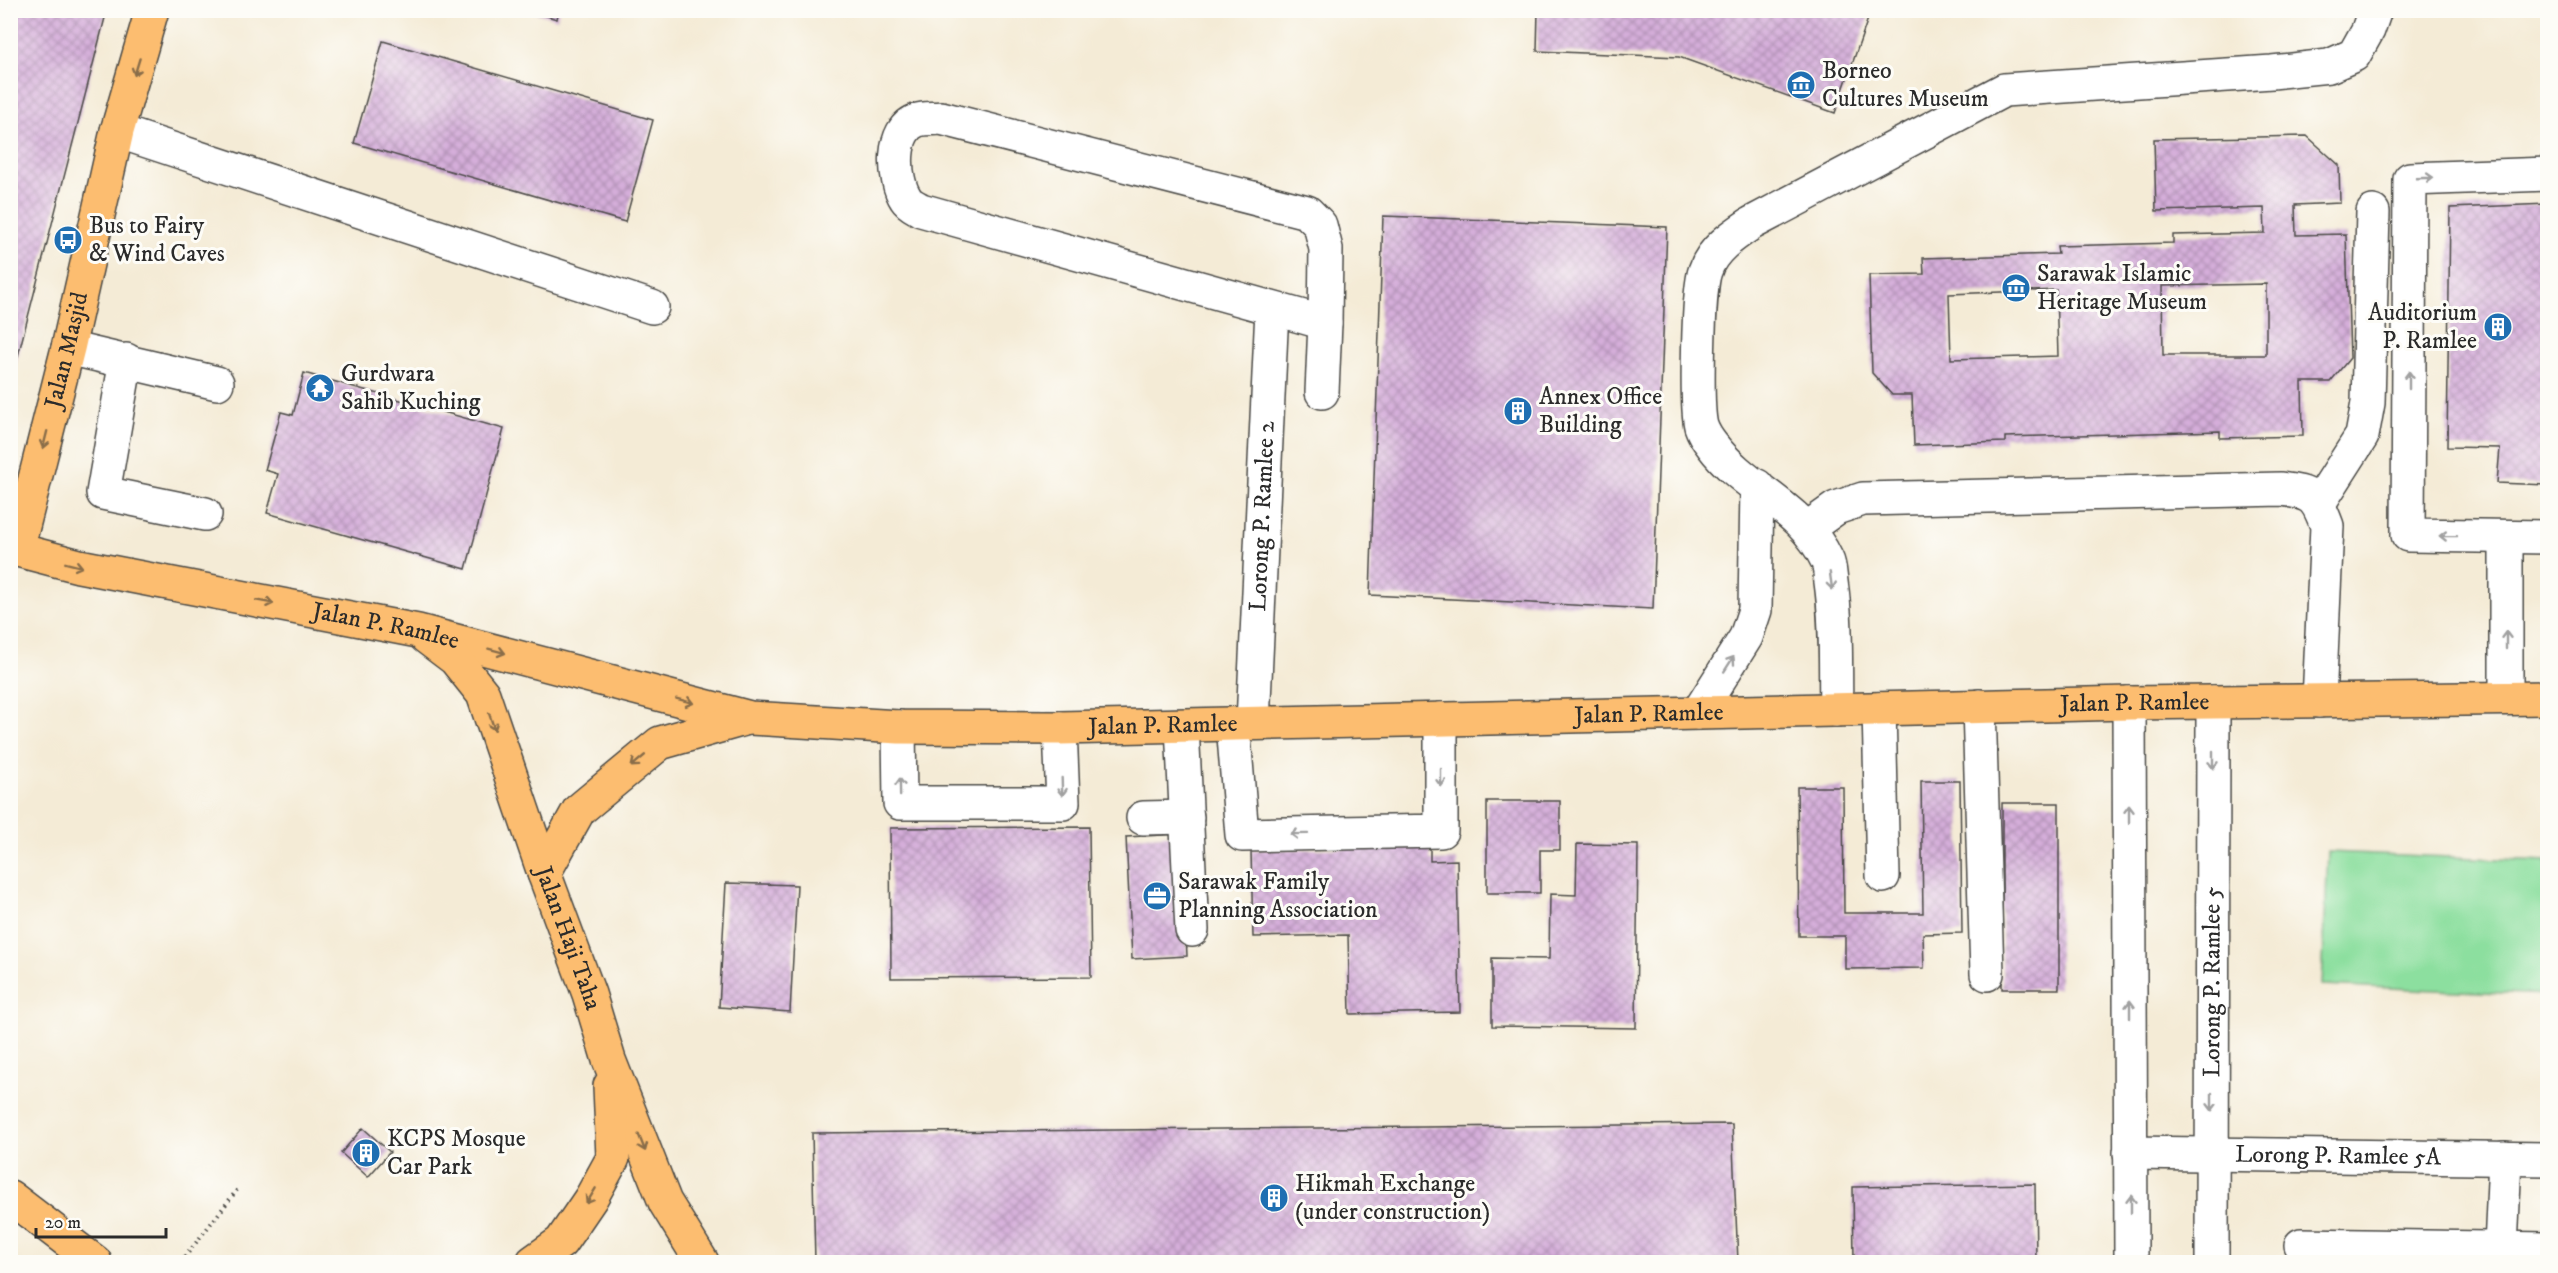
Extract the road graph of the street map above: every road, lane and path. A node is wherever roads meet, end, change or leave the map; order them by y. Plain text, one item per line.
1 (153, 10) edge
2 (2374, 10) edge
3 (117, 131) junction
4 (2547, 174) edge
5 (2373, 212) dead end
6 (652, 307) dead end
7 (1272, 309) junction
8 (1325, 323) junction
9 (68, 348) junction
10 (126, 360) junction
11 (217, 383) dead end
12 (1322, 392) dead end
13 (1756, 486) junction
14 (2319, 502) junction
15 (205, 514) dead end
16 (1808, 528) junction
17 (2506, 537) junction
18 (2547, 537) edge
19 (14, 549) edge
20 (418, 631) junction
21 (2506, 698) junction
22 (2547, 698) edge
23 (2319, 701) junction
24 (2213, 702) junction
25 (2129, 703) junction
26 (1979, 706) junction
27 (1879, 709) junction
28 (1836, 710) junction
29 (1698, 713) junction
30 (750, 718) junction
31 (1441, 719) junction
32 (1243, 724) junction
33 (1182, 726) junction
34 (899, 727) junction
35 (1060, 728) junction
36 (1187, 817) junction
37 (1143, 818) dead end
38 (544, 873) junction
39 (1883, 876) dead end
40 (1192, 930) dead end
41 (1987, 974) dead end
42 (609, 1060) junction
43 (2130, 1153) junction
44 (2212, 1154) junction
45 (2505, 1158) junction
46 (2547, 1159) edge
47 (237, 1190) dead end
48 (10, 1197) edge
49 (2301, 1245) dead end
50 (2501, 1248) junction
51 (2547, 1249) edge
52 (95, 1263) edge
53 (181, 1263) edge
54 (533, 1263) edge
55 (702, 1263) edge
56 (2131, 1263) edge
57 (2212, 1263) edge

1 -> 3 main road, Jalan Masjid
2 - 13 street
3 - 6 street
3 - 9 main road, Jalan Masjid
17 -> 4 street
5 - 14 street
7 - 8 street
7 - 8 street
7 - 32 street, Lorong P. Ramlee 2
8 - 12 street
9 - 10 street
9 -> 19 main road, Jalan Masjid
10 - 11 street
10 - 15 street
13 - 16 street
29 -> 13 street
14 - 16 street
14 - 23 street
16 -> 28 street
17 - 18 street
21 -> 17 street
19 -> 20 main road, Jalan P. Ramlee
20 -> 30 main road, Jalan P. Ramlee
20 -> 38 main road, Jalan Haji Taha
21 - 22 main road, Jalan P. Ramlee
21 - 23 main road, Jalan P. Ramlee
23 - 24 main road, Jalan P. Ramlee
24 - 25 main road, Jalan P. Ramlee
24 -> 44 street, Lorong P. Ramlee 5
25 - 26 main road, Jalan P. Ramlee
43 -> 25 street
26 - 27 main road, Jalan P. Ramlee
26 - 41 street
27 - 28 main road, Jalan P. Ramlee
27 - 39 street
28 - 29 main road, Jalan P. Ramlee
29 - 31 main road, Jalan P. Ramlee
30 - 34 main road, Jalan P. Ramlee
30 -> 38 main road, Jalan P. Ramlee
31 - 32 main road, Jalan P. Ramlee
31 -> 32 street, Lorong P. Ramlee 2
32 - 33 main road, Jalan P. Ramlee
33 - 35 main road, Jalan P. Ramlee
33 - 36 street
34 - 35 main road, Jalan P. Ramlee
35 -> 34 street
36 - 37 street
36 - 40 street
38 - 42 main road, Jalan Haji Taha
42 -> 54 main road
42 -> 55 main road, Jalan Haji Taha
43 - 44 street, Lorong P. Ramlee 5A
56 -> 43 street
44 - 45 street, Lorong P. Ramlee 5A
44 - 57 street, Lorong P. Ramlee 5
45 - 46 street, Lorong P. Ramlee 5A
45 - 50 street
47 - 53 path
48 - 52 main road
49 - 50 street
50 - 51 street

